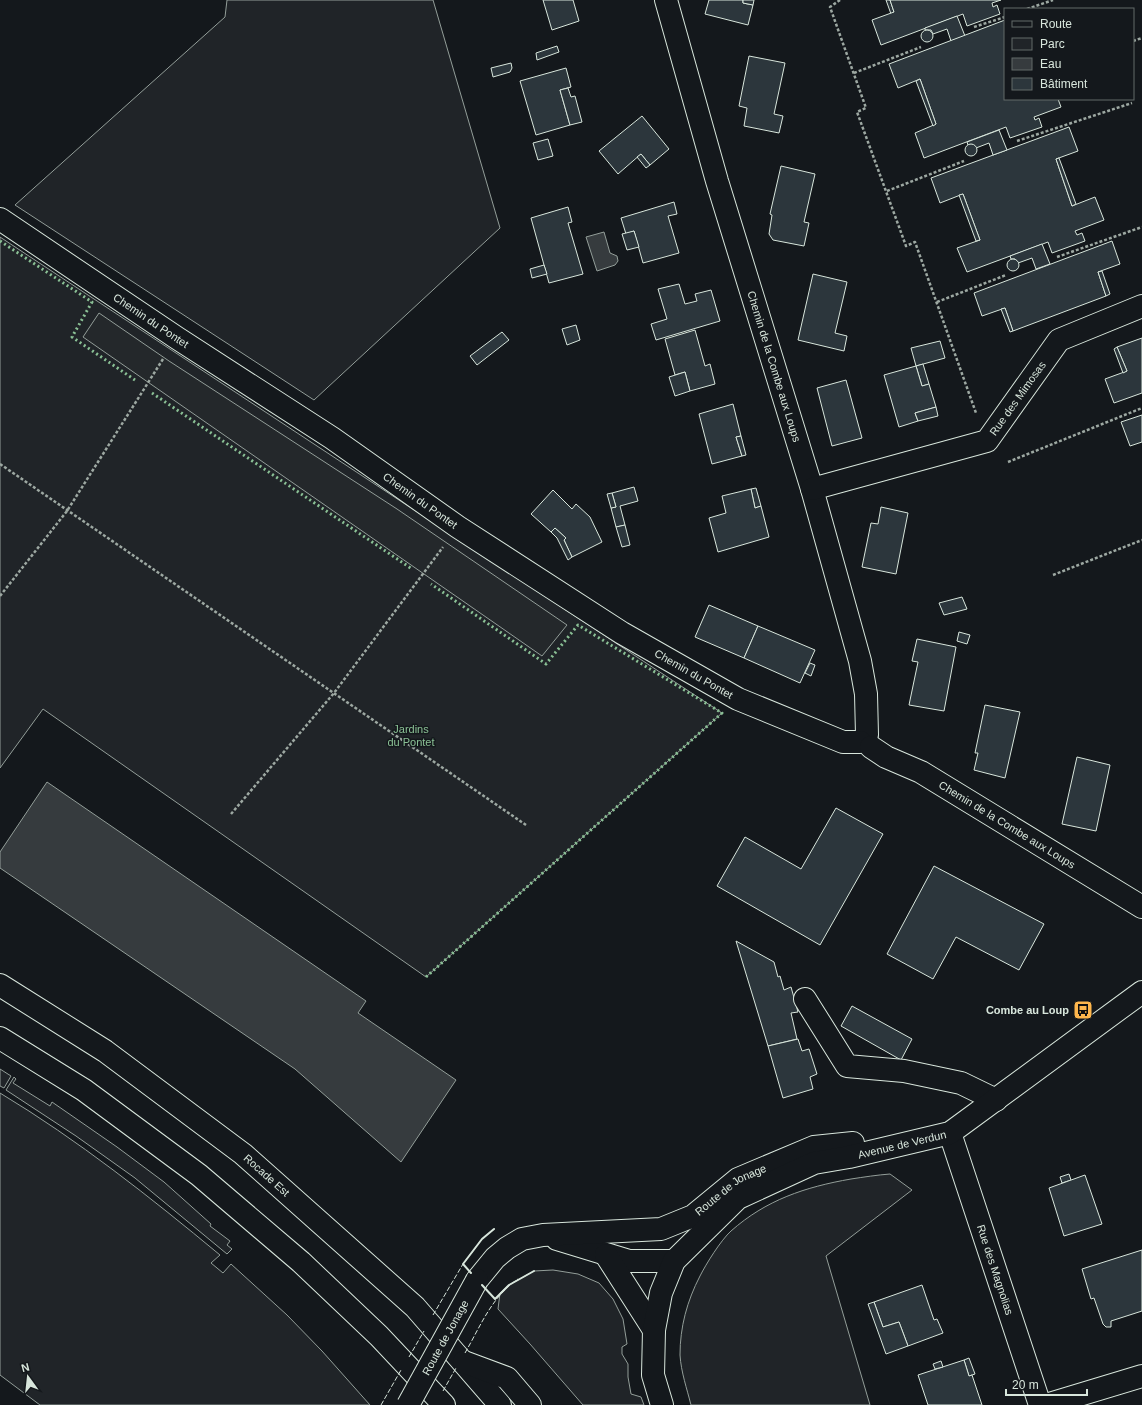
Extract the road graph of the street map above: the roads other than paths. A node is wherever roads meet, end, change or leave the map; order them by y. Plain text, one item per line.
1 (666, 0) edge
2 (0, 219) edge
3 (1142, 306) edge
4 (812, 489) junction
5 (866, 741) junction
6 (1142, 907) edge
7 (0, 985) edge
8 (1142, 992) edge
9 (805, 999) dead end
10 (0, 1038) edge
11 (996, 1100) junction
12 (950, 1134) junction
13 (919, 1141) junction
14 (543, 1235) junction
15 (606, 1255) junction
16 (674, 1261) junction
17 (654, 1330) junction
18 (460, 1360) junction
19 (1142, 1376) edge
20 (408, 1405) edge
21 (444, 1405) edge
22 (500, 1405) edge
23 (530, 1405) edge
24 (662, 1405) edge
25 (1040, 1405) edge
26 (1046, 1405) edge

1 - 4 main road, Chemin de la Combe aux Loups
2 - 5 main road, Chemin du Pontet
3 - 4 main road, Rue des Mimosas
4 - 5 main road, Chemin de la Combe aux Loups
5 - 6 main road, Chemin de la Combe aux Loups
7 - 18 main road, Rocade Est
8 - 11 main road, Avenue de Verdun
9 - 11 main road
10 - 21 main road
11 - 12 main road, Avenue de Verdun
12 - 13 main road, Avenue de Verdun
12 - 25 main road, Rue des Magnolias
13 - 14 main road, Route de Jonage
13 - 16 main road, Avenue de Verdun
14 - 15 main road, Route de Jonage
14 - 20 main road, Route de Jonage, bridge
15 - 16 main road, Route de Jonage
15 - 17 main road
16 - 17 main road
17 - 24 main road
18 - 22 main road, Rocade Est
18 - 23 main road
19 - 26 main road

